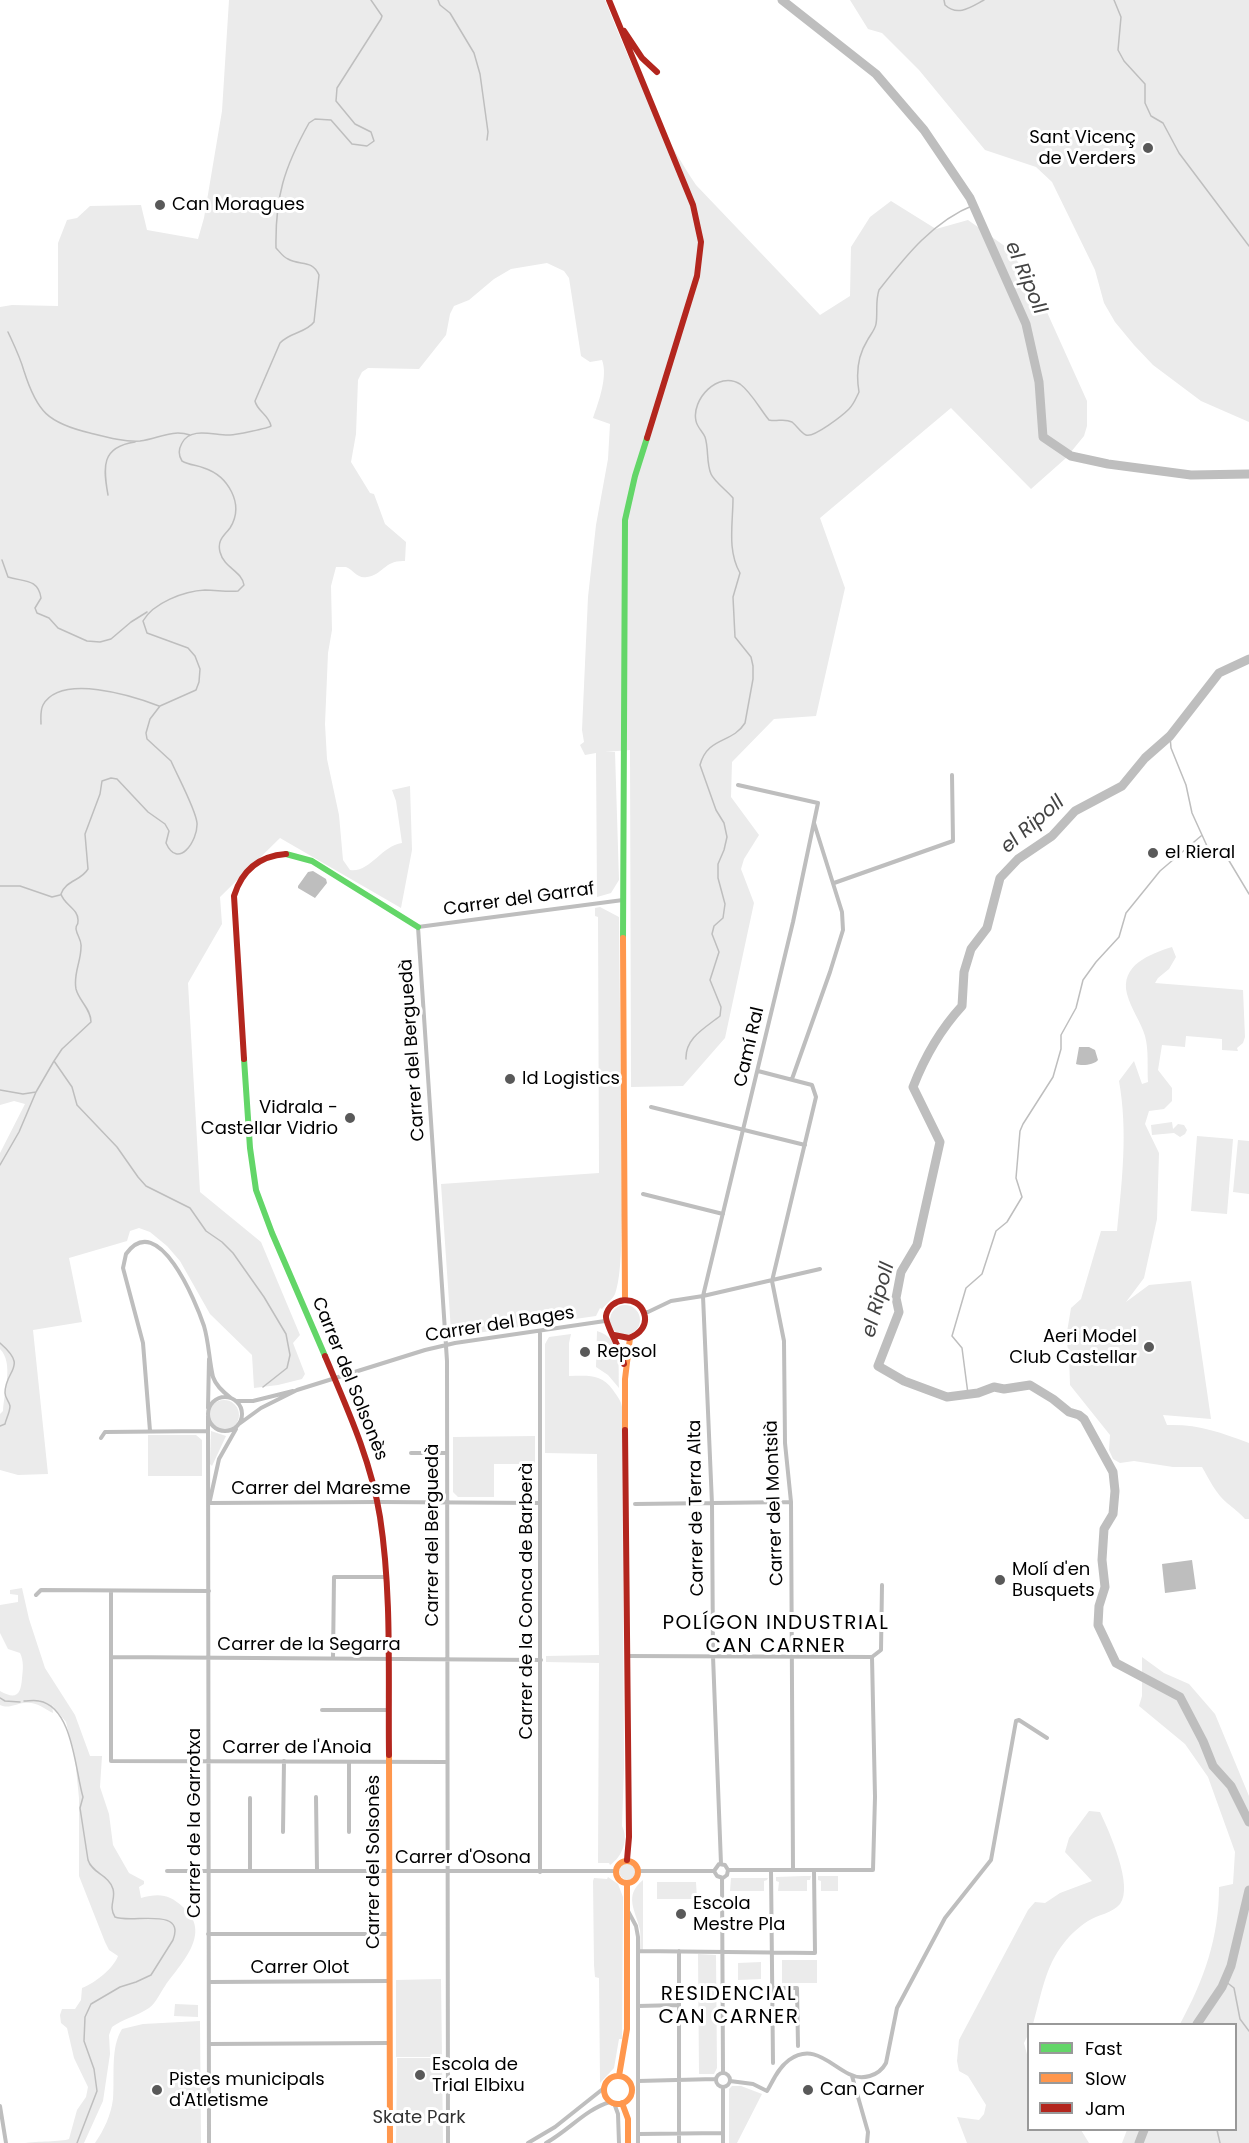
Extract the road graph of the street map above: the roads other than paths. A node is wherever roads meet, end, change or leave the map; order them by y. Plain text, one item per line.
1 (609, 0) edge
2 (618, 22) junction
3 (657, 72) dead end
4 (952, 775) dead end
5 (738, 785) dead end
6 (814, 823) junction
7 (834, 883) junction
8 (624, 900) junction
9 (418, 927) junction
10 (758, 1071) junction
11 (792, 1079) junction
12 (651, 1107) dead end
13 (744, 1129) junction
14 (805, 1145) junction
15 (643, 1194) dead end
16 (723, 1214) junction
17 (820, 1269) dead end
18 (772, 1281) junction
19 (703, 1296) junction
20 (625, 1300) junction
21 (643, 1311) junction
22 (606, 1321) junction
23 (540, 1331) junction
24 (614, 1335) junction
25 (630, 1338) junction
26 (446, 1345) junction
27 (210, 1352) junction
28 (625, 1370) junction
29 (335, 1378) junction
30 (297, 1390) junction
31 (233, 1399) junction
32 (208, 1413) junction
33 (238, 1425) junction
34 (150, 1431) junction
35 (207, 1431) junction
36 (101, 1437) dead end
37 (411, 1453) dead end
38 (447, 1453) junction
39 (378, 1502) junction
40 (447, 1502) junction
41 (791, 1502) junction
42 (209, 1503) junction
43 (540, 1503) junction
44 (635, 1504) dead end
45 (712, 1504) junction
46 (387, 1577) junction
47 (882, 1585) dead end
48 (111, 1590) junction
49 (209, 1591) junction
50 (36, 1595) dead end
51 (627, 1656) junction
52 (713, 1656) junction
53 (793, 1656) junction
54 (112, 1657) junction
55 (872, 1657) junction
56 (208, 1658) junction
57 (333, 1658) junction
58 (388, 1659) junction
59 (447, 1659) junction
60 (541, 1660) junction
61 (322, 1710) dead end
62 (388, 1710) junction
63 (1047, 1738) dead end
64 (209, 1761) junction
65 (284, 1761) junction
66 (349, 1762) junction
67 (388, 1762) junction
68 (446, 1762) junction
69 (316, 1797) dead end
70 (250, 1798) dead end
71 (283, 1832) dead end
72 (349, 1832) dead end
73 (627, 1860) junction
74 (721, 1864) junction
75 (208, 1870) junction
76 (250, 1870) junction
77 (317, 1870) junction
78 (389, 1870) junction
79 (728, 1870) junction
80 (771, 1870) junction
81 (793, 1870) junction
82 (814, 1870) junction
83 (167, 1871) dead end
84 (448, 1871) junction
85 (616, 1871) junction
86 (638, 1871) junction
87 (714, 1871) junction
88 (540, 1872) junction
89 (722, 1878) junction
90 (627, 1883) junction
91 (628, 1911) junction
92 (208, 1934) junction
93 (388, 1934) junction
94 (638, 1951) junction
95 (679, 1951) junction
96 (722, 1951) junction
97 (773, 1953) junction
98 (389, 1981) junction
99 (210, 1982) junction
100 (723, 1988) junction
101 (773, 1988) junction
102 (679, 2005) junction
103 (638, 2006) junction
104 (389, 2043) junction
105 (209, 2044) junction
106 (798, 2046) dead end
107 (773, 2063) dead end
108 (723, 2072) junction
109 (619, 2076) junction
110 (852, 2076) junction
111 (715, 2079) junction
112 (638, 2081) junction
113 (680, 2081) junction
114 (730, 2081) junction
115 (723, 2087) junction
116 (604, 2088) junction
117 (612, 2102) junction
118 (622, 2103) junction
119 (0, 2106) edge
120 (679, 2133) junction
121 (723, 2133) junction
122 (639, 2134) junction
123 (553, 2141) edge
124 (6, 2143) edge
125 (209, 2143) edge
126 (390, 2143) edge
127 (448, 2143) edge
128 (528, 2143) edge
129 (546, 2143) edge
130 (619, 2143) edge
131 (628, 2143) edge
132 (638, 2143) edge
133 (679, 2143) edge
134 (723, 2143) edge
135 (867, 2143) edge

1 - 2 street
2 - 3 street
2 - 8 street
4 - 7 street
5 - 6 street, Camí Ral
6 - 7 street
6 - 10 street, Camí Ral
7 - 11 street
8 - 9 street, Carrer del Garraf
8 - 20 street
9 - 26 street, Carrer del Berguedà
9 - 29 street, Carrer del Solsonès
10 - 11 street
10 - 13 street, Camí Ral
11 - 14 street
12 - 13 street
13 - 14 street
13 - 16 street, Camí Ral
14 - 18 street
15 - 16 street
16 - 19 street, Camí Ral
17 - 18 street
18 - 19 street
18 - 41 street, Carrer del Montsià
19 - 21 street
19 - 45 street, Carrer de Terra Alta
20 - 21 street
20 - 22 street
21 - 25 street
22 - 23 street, Carrer del Bages
22 - 24 street
23 - 26 street, Carrer del Bages
23 - 43 street, Carrer de la Conca de Barberà
24 - 25 street
24 - 28 street
25 - 28 street
26 - 29 street, Carrer del Bages
26 - 38 street, Carrer del Berguedà
27 - 31 street, Carrer de la Garrotxa
27 - 32 street, Carrer de la Garrotxa
27 - 34 street, Carrer de la Garrotxa
28 - 51 street
29 - 30 street, Carrer del Bages
29 - 39 street, Carrer del Solsonès
30 - 31 street, Carrer del Bages
30 - 33 street, Carrer del Bages
31 - 32 street
31 - 33 street
32 - 33 street
32 - 35 street, Carrer de la Garrotxa
33 - 42 street, Carrer de la Garrotxa
34 - 35 street
34 - 36 street
35 - 42 street, Carrer de la Garrotxa
37 - 38 street
38 - 40 street, Carrer del Berguedà
39 - 40 street, Carrer del Maresme
39 - 42 street, Carrer del Maresme
39 - 46 street, Carrer del Solsonès
40 - 43 street, Carrer del Maresme
40 - 59 street, Carrer del Berguedà
41 - 45 street
41 - 53 street, Carrer del Montsià
42 - 49 street, Carrer de la Garrotxa
43 - 60 street, Carrer de la Conca de Barberà
44 - 45 street
45 - 52 street, Carrer de Terra Alta
46 - 57 street
46 - 58 street, Carrer del Solsonès
47 - 55 street
48 - 49 street
48 - 50 street
48 - 54 street
49 - 56 street, Carrer de la Garrotxa
51 - 52 street
51 - 73 street
52 - 53 street
52 - 74 street, Carrer de Terra Alta
53 - 55 street
53 - 81 street, Carrer del Montsià
54 - 56 street, Carrer de la Segarra
54 - 64 street, Carrer de l'Anoia
55 - 82 street
56 - 57 street, Carrer de la Segarra
56 - 64 street, Carrer de la Garrotxa
57 - 58 street, Carrer de la Segarra
58 - 59 street, Carrer de la Segarra
58 - 62 street, Carrer del Solsonès
59 - 60 street, Carrer de la Segarra
59 - 68 street, Carrer del Berguedà
60 - 88 street, Carrer de la Conca de Barberà
61 - 62 street
62 - 67 street, Carrer del Solsonès
63 - 110 street
64 - 65 street, Carrer de l'Anoia
64 - 75 street, Carrer de la Garrotxa
65 - 66 street, Carrer de l'Anoia
65 - 71 street
66 - 67 street, Carrer de l'Anoia
66 - 72 street
67 - 68 street, Carrer de l'Anoia
67 - 78 street, Carrer del Solsonès
68 - 84 street, Carrer del Berguedà
69 - 77 street
70 - 76 street
73 - 85 street
73 - 86 street
74 - 79 street
74 - 87 street
75 - 76 street, Carrer d'Osona
75 - 83 street, Carrer d'Osona
75 - 92 street, Carrer de la Garrotxa
76 - 77 street, Carrer d'Osona
77 - 78 street, Carrer d'Osona
78 - 84 street, Carrer d'Osona
78 - 93 street, Carrer del Solsonès
79 - 80 street
79 - 89 street
80 - 81 street
80 - 97 street
81 - 82 street
82 - 97 street
84 - 88 street, Carrer d'Osona
84 - 127 street, Carrer del Berguedà
85 - 88 street, Carrer d'Osona
85 - 90 street
86 - 87 street
86 - 90 street
87 - 89 street
89 - 96 street
90 - 91 street
91 - 94 street
91 - 109 street
92 - 93 street
92 - 99 street, Carrer de la Garrotxa
93 - 98 street, Carrer del Solsonès
94 - 95 street
94 - 103 street
95 - 96 street
95 - 102 street
96 - 97 street
96 - 100 street
97 - 101 street
98 - 99 street, Carrer Olot
98 - 104 street, Carrer del Solsonès
99 - 105 street, Carrer de la Garrotxa
100 - 101 street
100 - 108 street
101 - 106 street
101 - 107 street
102 - 103 street
102 - 113 street
103 - 112 street
104 - 105 street
104 - 126 street, Carrer del Solsonès
105 - 125 street, Carrer de la Garrotxa
108 - 111 street
108 - 114 street
109 - 116 street
109 - 118 street
110 - 114 street
110 - 135 street
111 - 113 street
111 - 115 street
112 - 113 street
112 - 122 street
113 - 120 street
114 - 115 street
115 - 121 street
116 - 117 street
116 - 128 street
117 - 118 street
117 - 123 street
117 - 130 street
118 - 131 street
119 - 124 street
120 - 121 street
120 - 122 street
120 - 133 street
121 - 134 street
122 - 132 street
123 - 129 street

